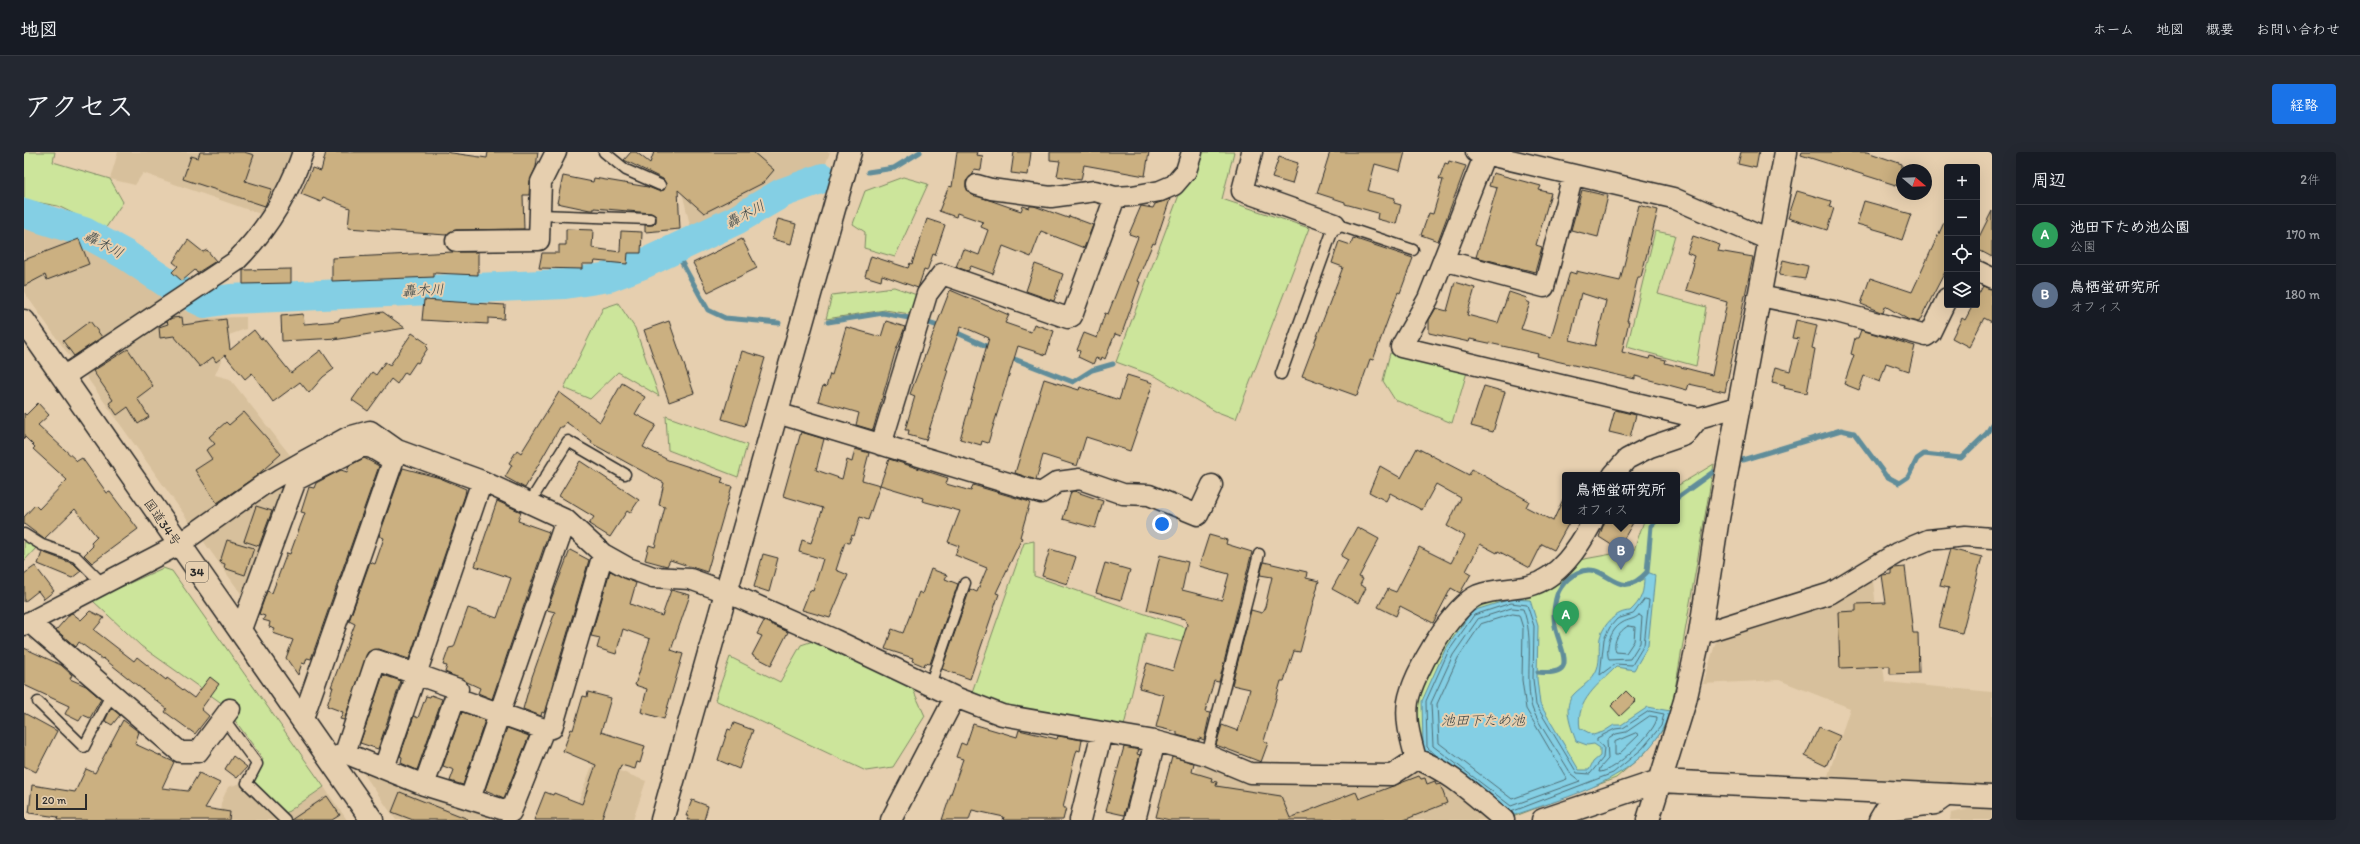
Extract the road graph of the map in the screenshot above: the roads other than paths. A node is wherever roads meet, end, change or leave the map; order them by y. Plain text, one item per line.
1 (303, 152) edge
2 (556, 152) edge
3 (604, 152) edge
4 (850, 152) edge
5 (1192, 152) edge
6 (1252, 152) edge
7 (1786, 152) edge
8 (1480, 153) edge
9 (1573, 176) junction
10 (660, 185) dead end
11 (977, 185) dead end
12 (1116, 197) junction
13 (540, 215) junction
14 (650, 219) dead end
15 (1335, 224) junction
16 (1769, 240) junction
17 (456, 241) dead end
18 (1412, 250) dead end
19 (1443, 260) junction
20 (1979, 272) edge
21 (1992, 278) edge
22 (1760, 296) junction
23 (1944, 304) edge
24 (24, 322) edge
25 (1281, 374) dead end
26 (63, 377) junction
27 (1740, 406) junction
28 (777, 413) junction
29 (1699, 418) junction
30 (881, 445) junction
31 (396, 455) junction
32 (1615, 472) edge
33 (625, 474) dead end
34 (482, 481) junction
35 (1212, 485) dead end
36 (530, 502) junction
37 (566, 520) junction
38 (1591, 524) edge
39 (24, 534) edge
40 (1992, 538) edge
41 (178, 545) junction
42 (603, 554) junction
43 (1259, 554) dead end
44 (965, 583) dead end
45 (103, 584) junction
46 (726, 592) junction
47 (26, 624) edge
48 (240, 632) junction
49 (1700, 634) junction
50 (416, 673) junction
51 (930, 684) junction
52 (112, 694) junction
53 (956, 696) junction
54 (456, 698) junction
55 (38, 702) dead end
56 (500, 713) junction
57 (227, 714) joint
58 (302, 721) junction
59 (544, 729) junction
60 (1102, 732) junction
61 (1155, 741) junction
62 (1207, 755) junction
63 (337, 756) junction
64 (1416, 759) junction
65 (384, 768) junction
66 (1659, 781) junction
67 (424, 785) junction
68 (1949, 794) junction
69 (1992, 796) edge
70 (470, 799) junction
71 (285, 820) edge
72 (372, 820) edge
73 (662, 820) edge
74 (891, 820) edge
75 (1080, 820) edge
76 (1135, 820) edge
77 (1504, 820) edge
78 (1543, 820) edge
79 (1648, 820) edge
80 (1879, 820) edge

1 - 26 street
2 - 13 street
3 - 10 lane
4 - 28 main road
5 - 12 street
6 - 15 street
7 - 16 main road
8 - 9 street
8 - 19 street
9 - 16 street
9 - 19 street
11 - 12 street
12 - 30 street
13 - 14 lane
13 - 17 street
15 - 18 lane
15 - 25 lane
16 - 22 main road
19 - 29 street
20 - 21 street
22 - 23 street
22 - 27 main road
24 - 26 main road, 国道34号 / 34
26 - 41 main road, 国道34号 / 34
27 - 29 street
27 - 49 main road
28 - 30 street
28 - 46 main road
29 - 32 street
30 - 35 street
31 - 34 street
31 - 41 street
31 - 48 street
31 - 58 street
33 - 36 lane
34 - 36 street
34 - 50 street
36 - 37 street
37 - 42 street
37 - 56 street
38 - 64 street
39 - 45 lane
40 - 49 street
41 - 45 street
41 - 48 main road, 国道34号 / 34
42 - 46 street
42 - 59 street
43 - 62 lane
44 - 51 lane
45 - 47 street
46 - 51 street
46 - 73 main road
47 - 52 street
48 - 58 main road, 国道34号 / 34
49 - 66 main road
50 - 54 street
50 - 63 street
50 - 65 street
51 - 53 street
52 - 55 lane
52 - 57 street
53 - 60 street
53 - 74 street
54 - 56 street
54 - 67 street
56 - 59 street
56 - 70 street
57 - 71 lane
58 - 63 main road, 国道34号 / 34
59 - 70 street
60 - 61 street
60 - 75 street
61 - 62 street
61 - 76 street
62 - 64 street
63 - 65 street
63 - 72 main road, 国道34号 / 34
64 - 77 street
65 - 67 street
66 - 68 main road
66 - 78 main road
66 - 79 main road
67 - 70 street
68 - 69 main road
68 - 80 street

